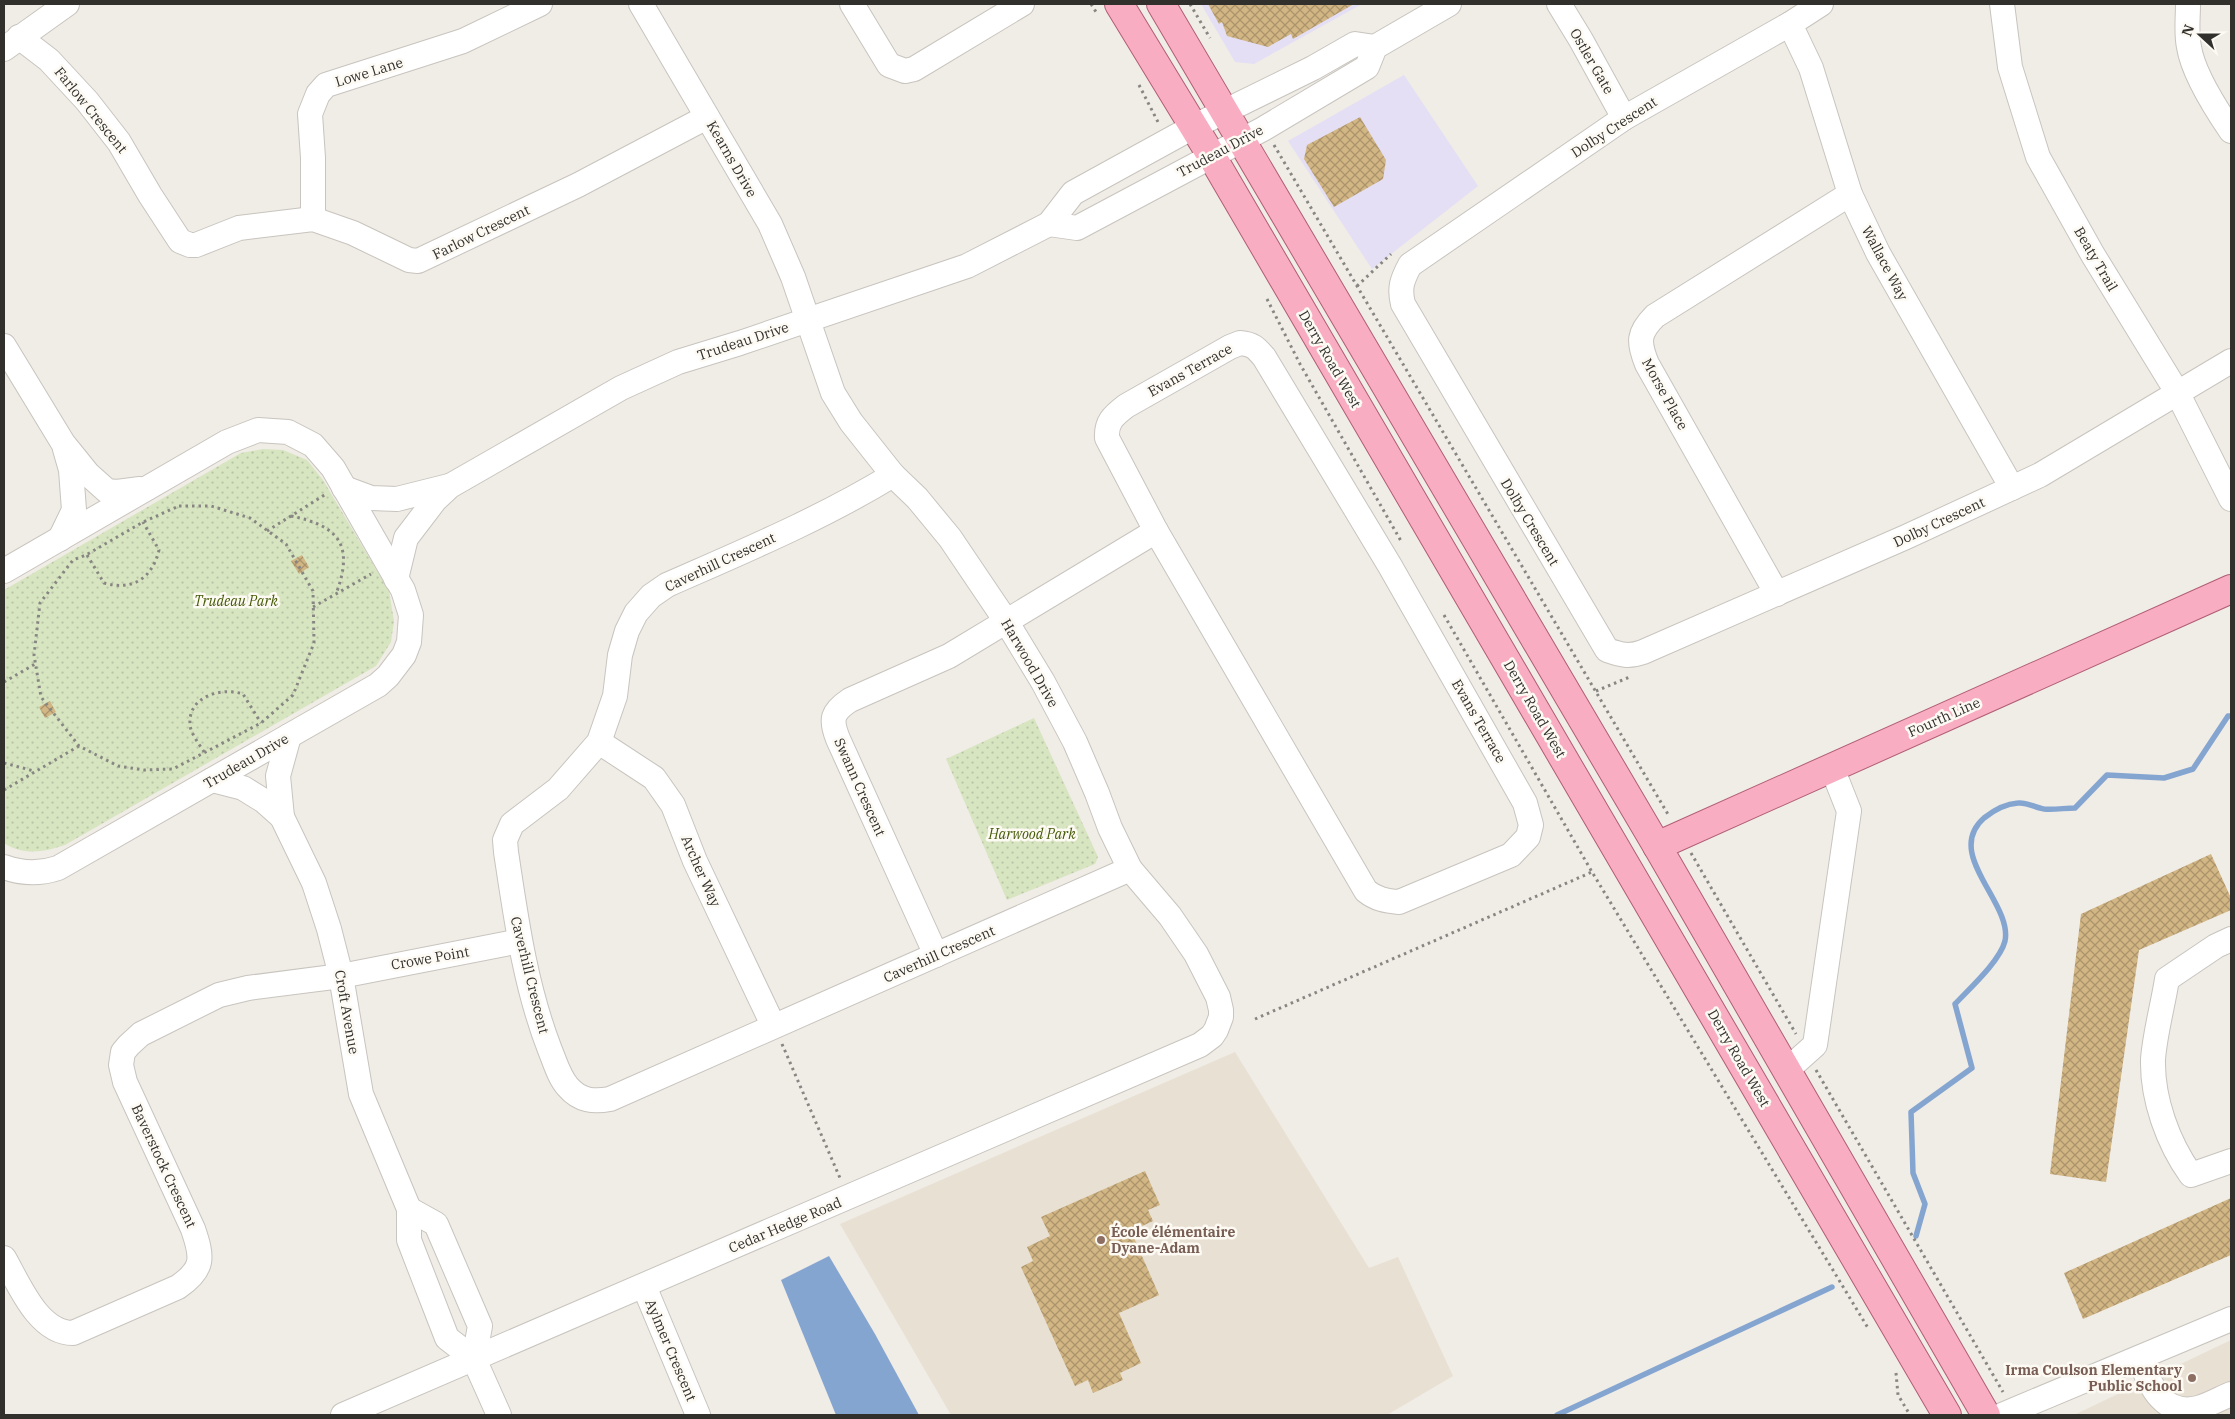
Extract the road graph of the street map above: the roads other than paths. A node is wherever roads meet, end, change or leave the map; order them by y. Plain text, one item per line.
1 (67, 4) edge
2 (540, 4) edge
3 (641, 4) edge
4 (852, 4) edge
5 (1022, 4) edge
6 (1119, 4) edge
7 (1161, 4) edge
8 (1449, 4) edge
9 (1559, 4) edge
10 (1821, 4) edge
11 (2002, 4) edge
12 (2188, 4) edge
13 (1419, 11) edge
14 (1790, 24) junction
15 (11, 43) edge
16 (1375, 47) junction
17 (1225, 112) junction
18 (708, 117) junction
19 (1624, 118) junction
20 (1194, 128) junction
21 (2231, 131) edge
22 (1242, 139) junction
23 (1210, 155) junction
24 (1850, 194) junction
25 (313, 219) junction
26 (1048, 224) junction
27 (807, 321) junction
28 (6, 354) edge
29 (2231, 361) edge
30 (2177, 392) junction
31 (63, 443) junction
32 (893, 475) junction
33 (450, 486) junction
34 (147, 488) junction
35 (2012, 488) junction
36 (338, 494) junction
37 (2231, 499) edge
38 (1156, 531) junction
39 (60, 539) junction
40 (4, 571) edge
41 (386, 576) junction
42 (2231, 589) edge
43 (1777, 594) junction
44 (1006, 621) junction
45 (289, 736) junction
46 (599, 742) junction
47 (1832, 768) junction
48 (212, 780) junction
49 (282, 817) junction
50 (1657, 846) junction
51 (4, 867) edge
52 (1130, 869) junction
53 (2231, 939) edge
54 (520, 941) junction
55 (936, 955) junction
56 (341, 976) junction
57 (1219, 1024) joint
58 (773, 1025) junction
59 (1797, 1061) junction
60 (2231, 1161) edge
61 (409, 1209) junction
62 (4, 1258) edge
63 (644, 1286) junction
64 (2231, 1319) edge
65 (2139, 1358) junction
66 (474, 1359) junction
67 (2231, 1394) edge
68 (343, 1415) edge
69 (499, 1415) edge
70 (698, 1415) edge
71 (1947, 1415) edge
72 (1986, 1415) edge
73 (2002, 1415) edge

1 - 15 street
2 - 25 street, Lowe Lane
3 - 18 street, Kearns Drive
4 - 5 street
6 - 20 main road, Derry Road West
7 - 17 main road
8 - 13 street
9 - 19 street, Ostler Gate
10 - 14 street, Dolby Crescent
11 - 30 street, Beaty Trail
12 - 21 street
13 - 16 street
14 - 19 street, Dolby Crescent
14 - 24 street, Wallace Way
15 - 25 street, Farlow Crescent
16 - 17 street, Trudeau Drive
16 - 22 street, Trudeau Drive
17 - 20 street, Trudeau Drive
17 - 22 main road
18 - 25 street, Farlow Crescent
18 - 27 street, Kearns Drive
19 - 43 street, Dolby Crescent
20 - 23 main road, Derry Road West
20 - 26 street, Trudeau Drive
22 - 23 street, Trudeau Drive
22 - 50 main road
23 - 26 street, Trudeau Drive
23 - 71 main road, Derry Road West
24 - 35 street, Wallace Way
24 - 43 street, Morse Place
26 - 27 street, Trudeau Drive
27 - 32 street, Harwood Drive
27 - 33 street, Trudeau Drive
28 - 31 street
29 - 30 street, Dolby Crescent
30 - 35 street, Dolby Crescent
30 - 37 street, Beaty Trail
31 - 34 street
31 - 39 street
32 - 44 street, Harwood Drive
32 - 46 street, Caverhill Crescent
33 - 36 street, Trudeau Drive
33 - 41 street, Trudeau Drive
34 - 36 street, Trudeau Drive
34 - 39 street, Trudeau Drive
35 - 43 street, Dolby Crescent
36 - 41 street, Trudeau Drive
38 - 38 street, Evans Terrace
38 - 44 street
39 - 40 street, Trudeau Drive
41 - 45 street, Trudeau Drive
42 - 47 main road, Fourth Line
44 - 52 street, Harwood Drive
44 - 55 street, Swann Crescent
45 - 48 street, Trudeau Drive
45 - 49 street, Croft Avenue
46 - 54 street, Caverhill Crescent
46 - 58 street, Archer Way
47 - 50 main road, Fourth Line
47 - 59 street
48 - 49 street, Croft Avenue
48 - 51 street, Trudeau Drive
49 - 56 street, Croft Avenue
50 - 59 main road
52 - 55 street, Caverhill Crescent
52 - 57 street, Harwood Drive
53 - 60 street
54 - 56 street, Crowe Point
54 - 58 street, Caverhill Crescent
55 - 58 street, Caverhill Crescent
56 - 61 street, Croft Avenue
56 - 62 street, Baverstock Crescent
57 - 63 street, Cedar Hedge Road
59 - 72 main road
61 - 66 street, Croft Avenue
61 - 66 street
63 - 66 street, Cedar Hedge Road
63 - 70 street, Aylmer Crescent
64 - 65 street
65 - 67 street
65 - 73 street
66 - 68 street, Cedar Hedge Road
66 - 69 street

